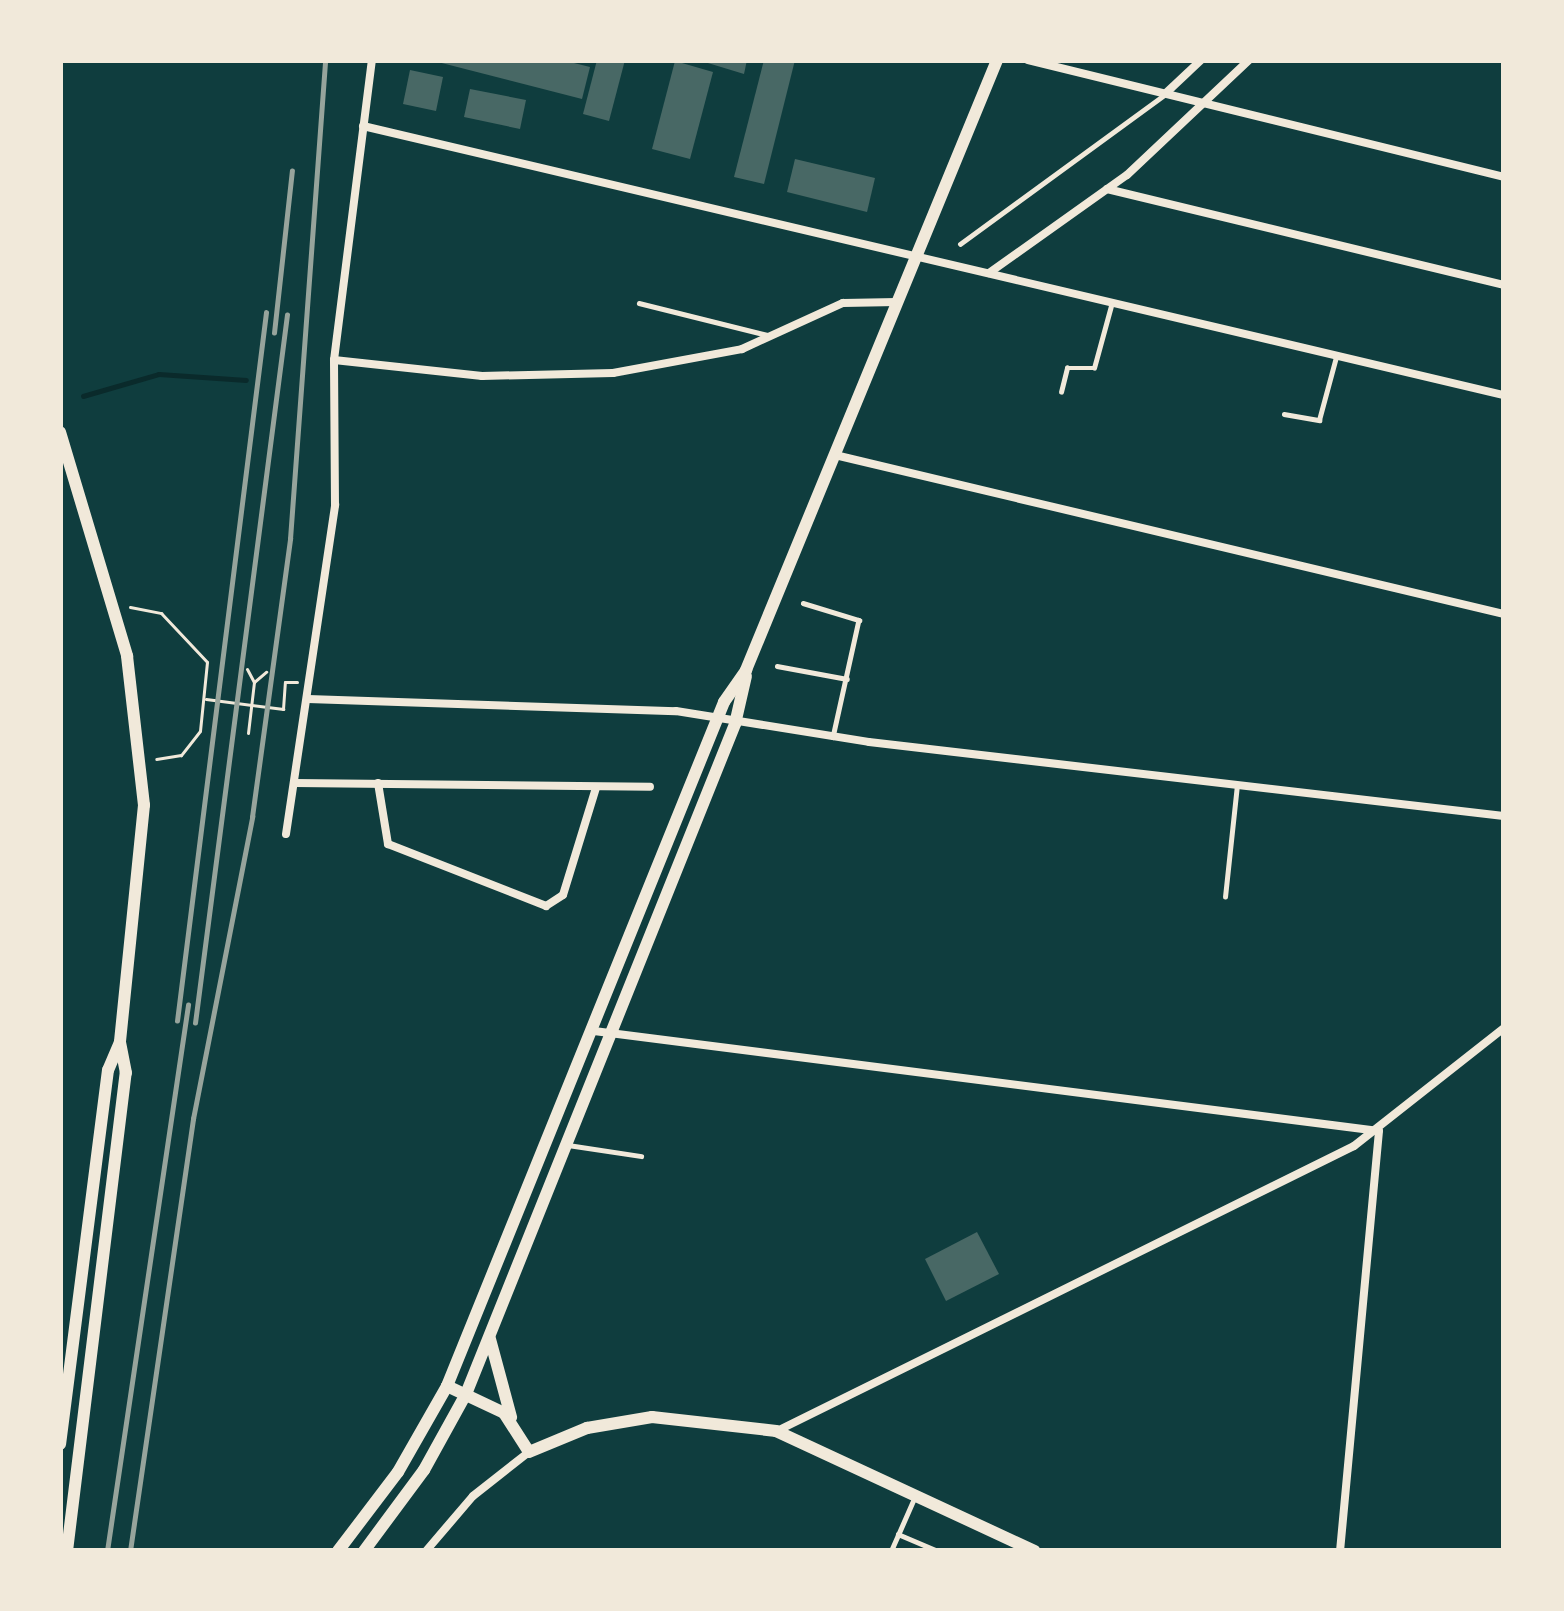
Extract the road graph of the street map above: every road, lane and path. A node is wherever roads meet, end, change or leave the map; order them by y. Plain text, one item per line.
1 (372, 60) edge
2 (997, 60) edge
3 (1028, 60) edge
4 (1201, 60) edge
5 (1249, 60) edge
6 (1165, 94) junction
7 (1208, 104) junction
8 (363, 126) junction
9 (1504, 177) edge
10 (1108, 189) junction
11 (960, 244) dead end
12 (917, 256) junction
13 (989, 274) junction
14 (1504, 285) edge
15 (897, 302) junction
16 (1112, 302) junction
17 (639, 303) dead end
18 (770, 336) junction
19 (1336, 355) junction
20 (334, 361) junction
21 (1061, 392) dead end
22 (1504, 395) edge
23 (1284, 414) dead end
24 (60, 432) edge
25 (834, 455) junction
26 (802, 603) dead end
27 (116, 605) junction
28 (1504, 614) edge
29 (778, 666) dead end
30 (247, 669) dead end
31 (746, 670) junction
32 (266, 672) dead end
33 (847, 679) junction
34 (254, 682) junction
35 (285, 682) dead end
36 (205, 698) junction
37 (308, 699) junction
38 (251, 705) junction
39 (717, 720) junction
40 (735, 724) junction
41 (248, 734) dead end
42 (833, 737) junction
43 (141, 763) junction
44 (295, 783) junction
45 (378, 783) junction
46 (1237, 785) junction
47 (650, 787) dead end
48 (596, 788) junction
49 (1504, 817) edge
50 (286, 834) dead end
51 (1226, 897) dead end
52 (1504, 1028) edge
53 (594, 1031) junction
54 (614, 1034) junction
55 (120, 1042) junction
56 (1379, 1131) junction
57 (568, 1145) junction
58 (641, 1156) dead end
59 (489, 1337) junction
60 (446, 1387) junction
61 (466, 1394) junction
62 (513, 1424) junction
63 (776, 1431) junction
64 (60, 1444) edge
65 (529, 1452) junction
66 (916, 1496) junction
67 (898, 1534) junction
68 (67, 1551) edge
69 (338, 1551) edge
70 (364, 1551) edge
71 (426, 1551) edge
72 (891, 1551) edge
73 (938, 1551) edge
74 (1036, 1551) edge
75 (1340, 1551) edge

1 - 8 street
2 - 12 main road
3 - 6 street
4 - 6 street
5 - 7 street
6 - 7 street
6 - 11 lane
7 - 9 street
7 - 10 street
8 - 12 street
8 - 20 street
10 - 13 street
10 - 14 street
12 - 13 street
12 - 15 main road
13 - 16 street
15 - 18 street
15 - 25 main road
16 - 19 street
16 - 21 lane
17 - 18 lane
18 - 20 street
19 - 22 street
19 - 23 lane
20 - 37 street
24 - 27 main road
25 - 28 street
25 - 31 main road
26 - 33 lane
27 - 36 path
27 - 43 main road
29 - 33 lane
30 - 34 path
31 - 39 main road
31 - 40 main road
32 - 34 path
33 - 42 lane
34 - 38 path
35 - 38 path
36 - 38 path
36 - 43 path
37 - 39 street
37 - 44 street
38 - 41 path
39 - 40 street
39 - 53 main road
40 - 42 street
40 - 54 main road
42 - 46 street
43 - 55 main road
44 - 45 street
44 - 50 street
45 - 48 street
45 - 48 street
46 - 49 street
46 - 51 lane
47 - 48 street
52 - 56 street
53 - 54 street
53 - 60 main road
54 - 56 street
54 - 57 main road
55 - 64 main road
55 - 68 main road
56 - 63 street
56 - 75 street
57 - 58 lane
57 - 59 main road
59 - 61 main road
59 - 62 main road
60 - 61 main road
60 - 69 main road
61 - 62 main road
61 - 70 main road
62 - 65 main road
63 - 65 main road
63 - 66 main road
65 - 71 street
66 - 67 lane
66 - 74 main road
67 - 72 lane
67 - 73 lane

